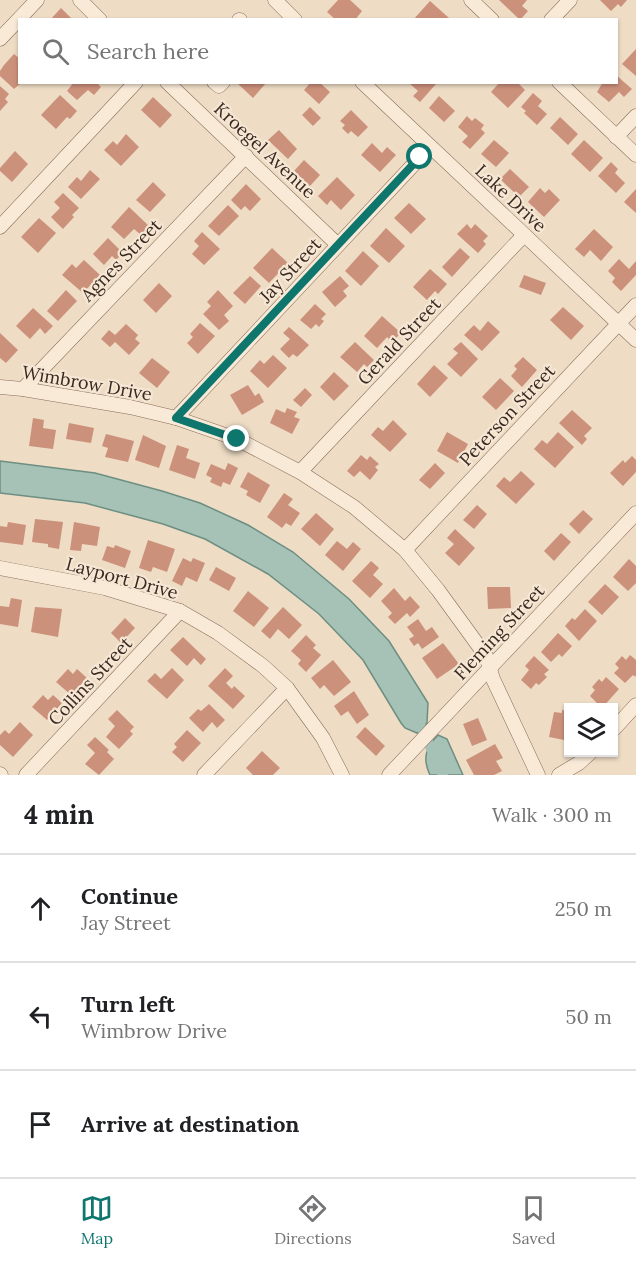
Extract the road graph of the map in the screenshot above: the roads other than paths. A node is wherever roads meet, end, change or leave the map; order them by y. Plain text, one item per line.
1 (37, 0) edge
2 (80, 0) edge
3 (275, 0) edge
4 (471, 0) edge
5 (570, 0) edge
6 (287, 17) edge
7 (20, 18) edge
8 (98, 18) edge
9 (490, 18) edge
10 (553, 18) edge
11 (18, 20) edge
12 (0, 39) edge
13 (134, 84) edge
14 (364, 84) edge
15 (561, 84) edge
16 (173, 85) edge
17 (636, 116) edge
18 (616, 137) junction
19 (430, 147) junction
20 (636, 155) edge
21 (246, 156) junction
22 (0, 227) edge
23 (524, 235) junction
24 (338, 245) junction
25 (636, 305) edge
26 (618, 324) junction
27 (636, 340) edge
28 (0, 387) edge
29 (24, 388) junction
30 (176, 418) junction
31 (300, 472) junction
32 (636, 513) edge
33 (405, 550) junction
34 (0, 568) edge
35 (180, 611) junction
36 (490, 668) junction
37 (287, 688) junction
38 (636, 705) edge
39 (618, 725) edge
40 (586, 757) edge
41 (26, 775) edge
42 (204, 775) edge
43 (342, 775) edge
44 (389, 775) edge
45 (538, 775) edge
46 (559, 775) edge

1 - 7 street
2 - 8 street
3 - 6 street
4 - 9 street
5 - 10 street
11 - 12 street
13 - 22 street
14 - 19 street, Lake Drive
15 - 18 street
16 - 21 street, Kroegel Avenue
17 - 18 street
18 - 20 street
19 - 23 street, Lake Drive
19 - 24 street, Jay Street
21 - 24 street, Kroegel Avenue
21 - 29 street, Agnes Street
23 - 26 street, Lake Drive
23 - 31 street, Gerald Street
24 - 30 street, Jay Street
25 - 26 street, Peterson Street
26 - 27 street, Lake Drive
26 - 33 street, Peterson Street
28 - 29 street, Wimbrow Drive
29 - 30 street, Wimbrow Drive
30 - 31 street, Wimbrow Drive
31 - 33 street, Wimbrow Drive
32 - 36 street, Fleming Street
33 - 36 street, Wimbrow Drive
34 - 35 street, Layport Drive
35 - 37 street, Layport Drive
35 - 41 street, Collins Street
36 - 44 street, Fleming Street
36 - 45 street, Wimbrow Drive
37 - 42 street
37 - 43 street, Layport Drive
38 - 39 street
40 - 46 street

